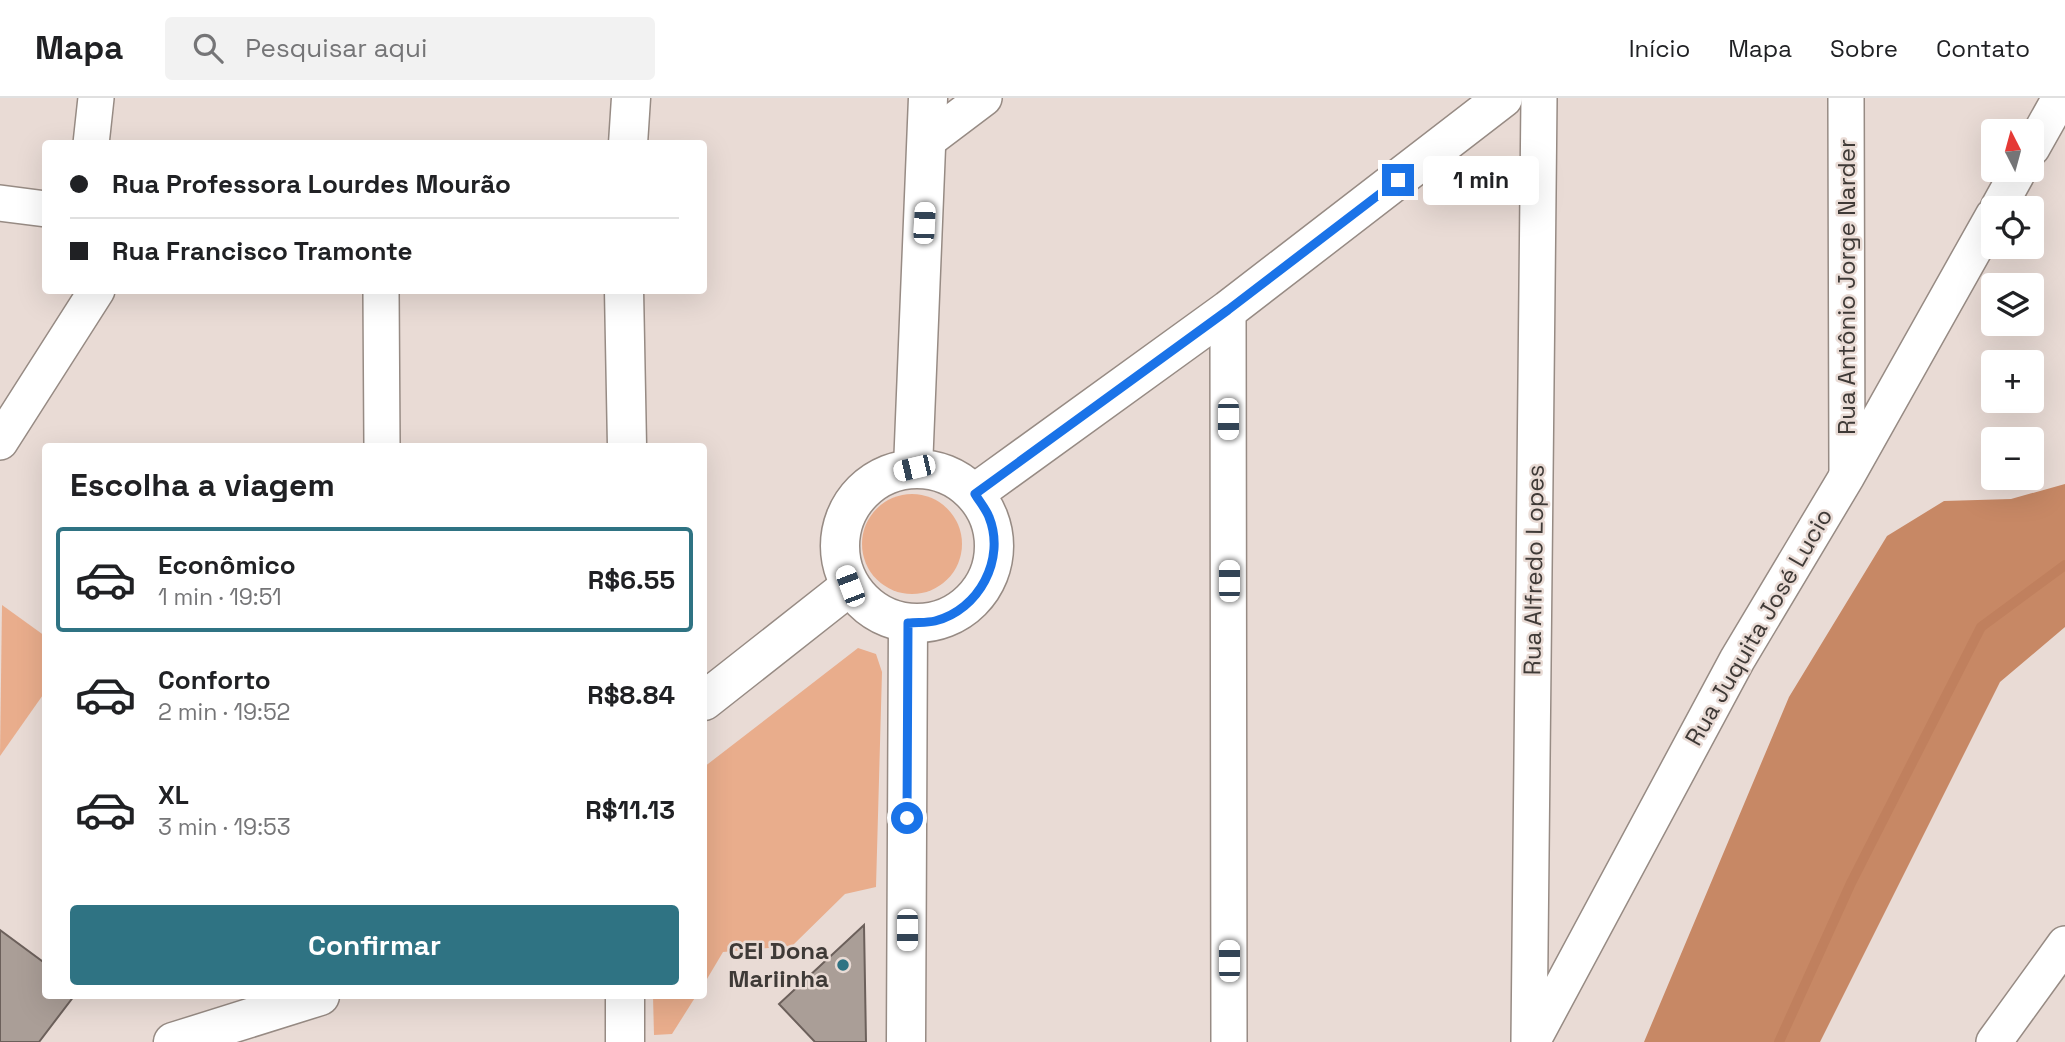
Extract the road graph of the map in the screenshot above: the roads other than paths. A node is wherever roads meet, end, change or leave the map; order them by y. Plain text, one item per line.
1 (96, 98) edge
2 (631, 98) edge
3 (928, 98) edge
4 (984, 98) edge
5 (1503, 98) edge
6 (1539, 98) edge
7 (1846, 98) edge
8 (2060, 98) edge
9 (2044, 127) edge
10 (91, 140) edge
11 (628, 140) edge
12 (928, 141) junction
13 (0, 202) edge
14 (42, 208) edge
15 (1981, 237) edge
16 (94, 294) edge
17 (381, 294) edge
18 (624, 294) edge
19 (1228, 310) junction
20 (0, 442) edge
21 (382, 443) edge
22 (627, 443) edge
23 (914, 468) junction
24 (1847, 476) junction
25 (975, 494) junction
26 (850, 586) junction
27 (908, 623) junction
28 (707, 699) edge
29 (2065, 944) edge
30 (310, 999) edge
31 (625, 999) edge
32 (173, 1042) edge
33 (625, 1042) edge
34 (906, 1042) edge
35 (1229, 1042) edge
36 (1530, 1042) edge
37 (1994, 1042) edge

1 - 10 street
2 - 11 street
3 - 12 street
4 - 12 street
5 - 19 street
6 - 36 street, Rua Alfredo Lopes
7 - 24 street, Rua Antônio Jorge Narder
8 - 9 street
12 - 23 street
13 - 14 street
15 - 24 street, Rua Juquita José Lucio
16 - 20 street
17 - 21 street
18 - 22 street
19 - 25 street
19 - 35 street
23 - 25 street
23 - 26 street
24 - 36 street, Rua Juquita José Lucio
25 - 27 street
26 - 27 street
26 - 28 street
27 - 34 street
29 - 37 street
30 - 32 street
31 - 33 street

